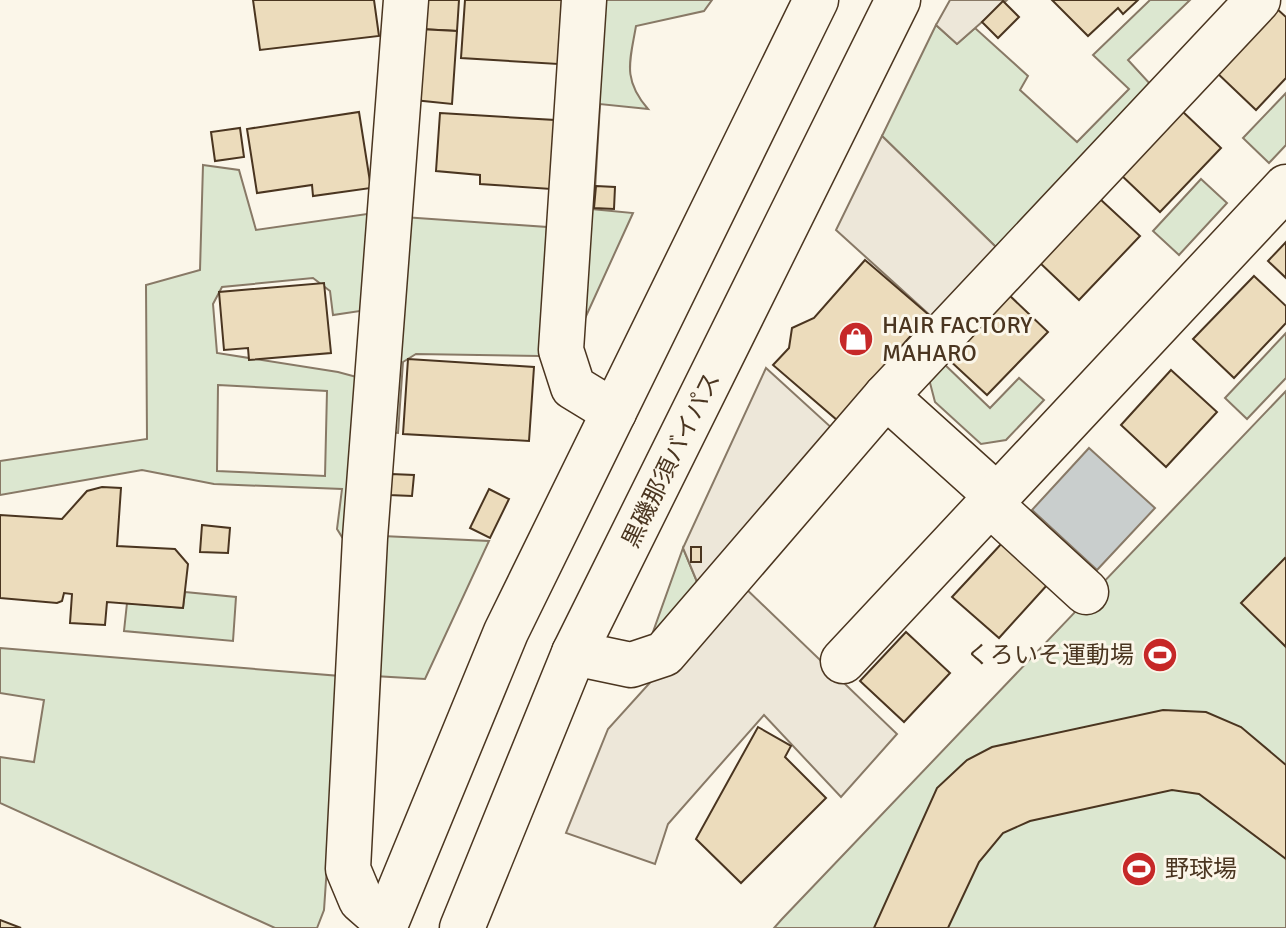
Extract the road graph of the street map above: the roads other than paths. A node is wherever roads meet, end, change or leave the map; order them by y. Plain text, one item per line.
1 (406, 0) edge
2 (584, 0) edge
3 (816, 0) edge
4 (898, 0) edge
5 (1258, 0) edge
6 (1286, 187) edge
7 (886, 396) junction
8 (614, 412) junction
9 (994, 500) junction
10 (1086, 592) dead end
11 (574, 653) junction
12 (843, 661) dead end
13 (385, 925) edge
14 (462, 928) edge

1 - 13 street
2 - 8 street
3 - 8 street
4 - 11 street, 黒磯那須バイパス
5 - 7 street
6 - 9 street
7 - 9 street
7 - 11 street
8 - 13 street
9 - 10 street
9 - 12 street
11 - 14 street, 黒磯那須バイパス

